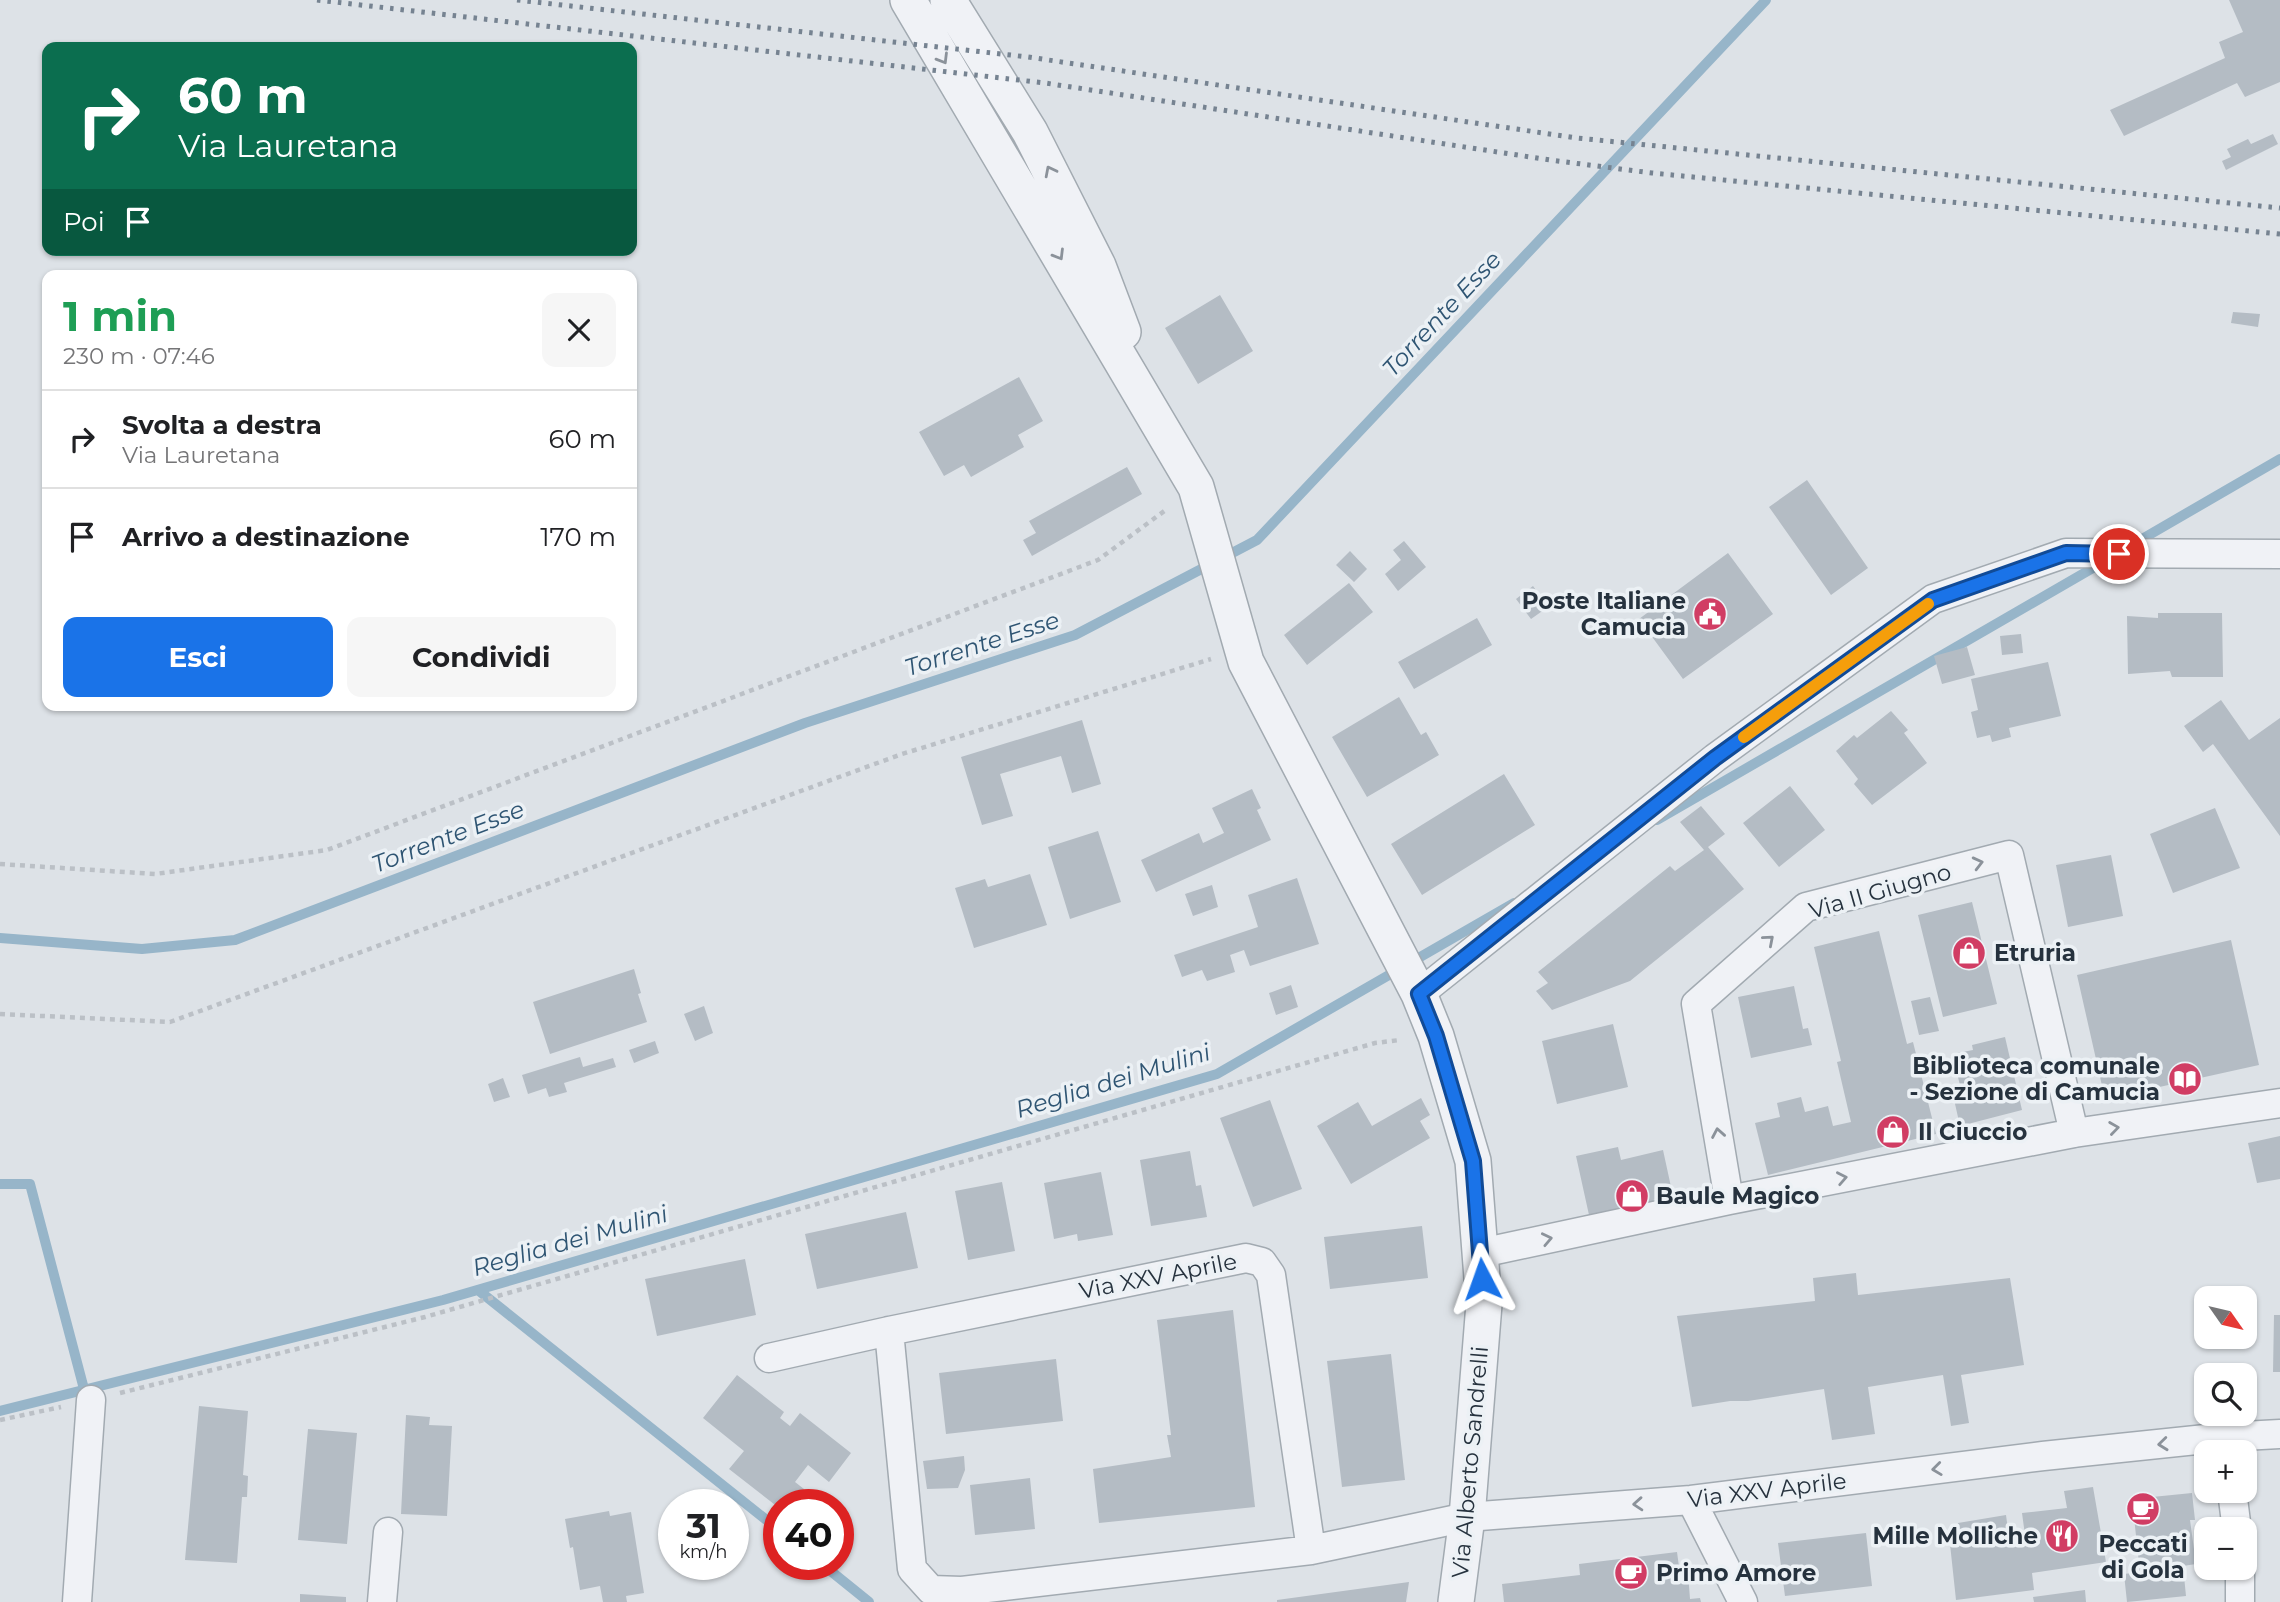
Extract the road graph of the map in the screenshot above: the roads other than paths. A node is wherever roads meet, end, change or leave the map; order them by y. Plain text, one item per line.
1 (908, 0) edge
2 (948, 0) edge
3 (1153, 414) junction
4 (2280, 554) edge
5 (1419, 994) junction
6 (2280, 1103) edge
7 (2074, 1133) junction
8 (1729, 1200) junction
9 (1481, 1253) junction
10 (889, 1331) junction
11 (769, 1358) dead end
12 (92, 1400) road end
13 (2280, 1434) edge
14 (2251, 1440) edge
15 (2194, 1447) edge
16 (1691, 1500) junction
17 (1467, 1517) junction
18 (388, 1532) dead end
19 (1311, 1550) junction
20 (2240, 1580) edge
21 (77, 1602) edge
22 (382, 1602) edge
23 (1456, 1602) edge
24 (1743, 1602) edge
25 (2240, 1602) edge

1 -> 3 street
3 -> 2 street
3 - 5 street, Via Alberto Sandrelli
4 - 5 street
5 - 9 street, Via Alberto Sandrelli
7 -> 6 street
8 -> 7 street
8 -> 7 street, Via II Giugno
9 -> 8 street
9 - 17 street, Via Alberto Sandrelli
10 - 11 street, Via XXV Aprile
10 - 19 street, Via XXV Aprile
10 - 19 street, Via XXV Aprile
12 - 21 street
13 - 14 street, Via XXV Aprile
15 -> 16 street, Via XXV Aprile
16 -> 17 street, Via XXV Aprile
16 - 24 street
17 - 19 street, Via XXV Aprile
17 - 23 street, Via Alberto Sandrelli
18 - 22 street
20 - 25 street

